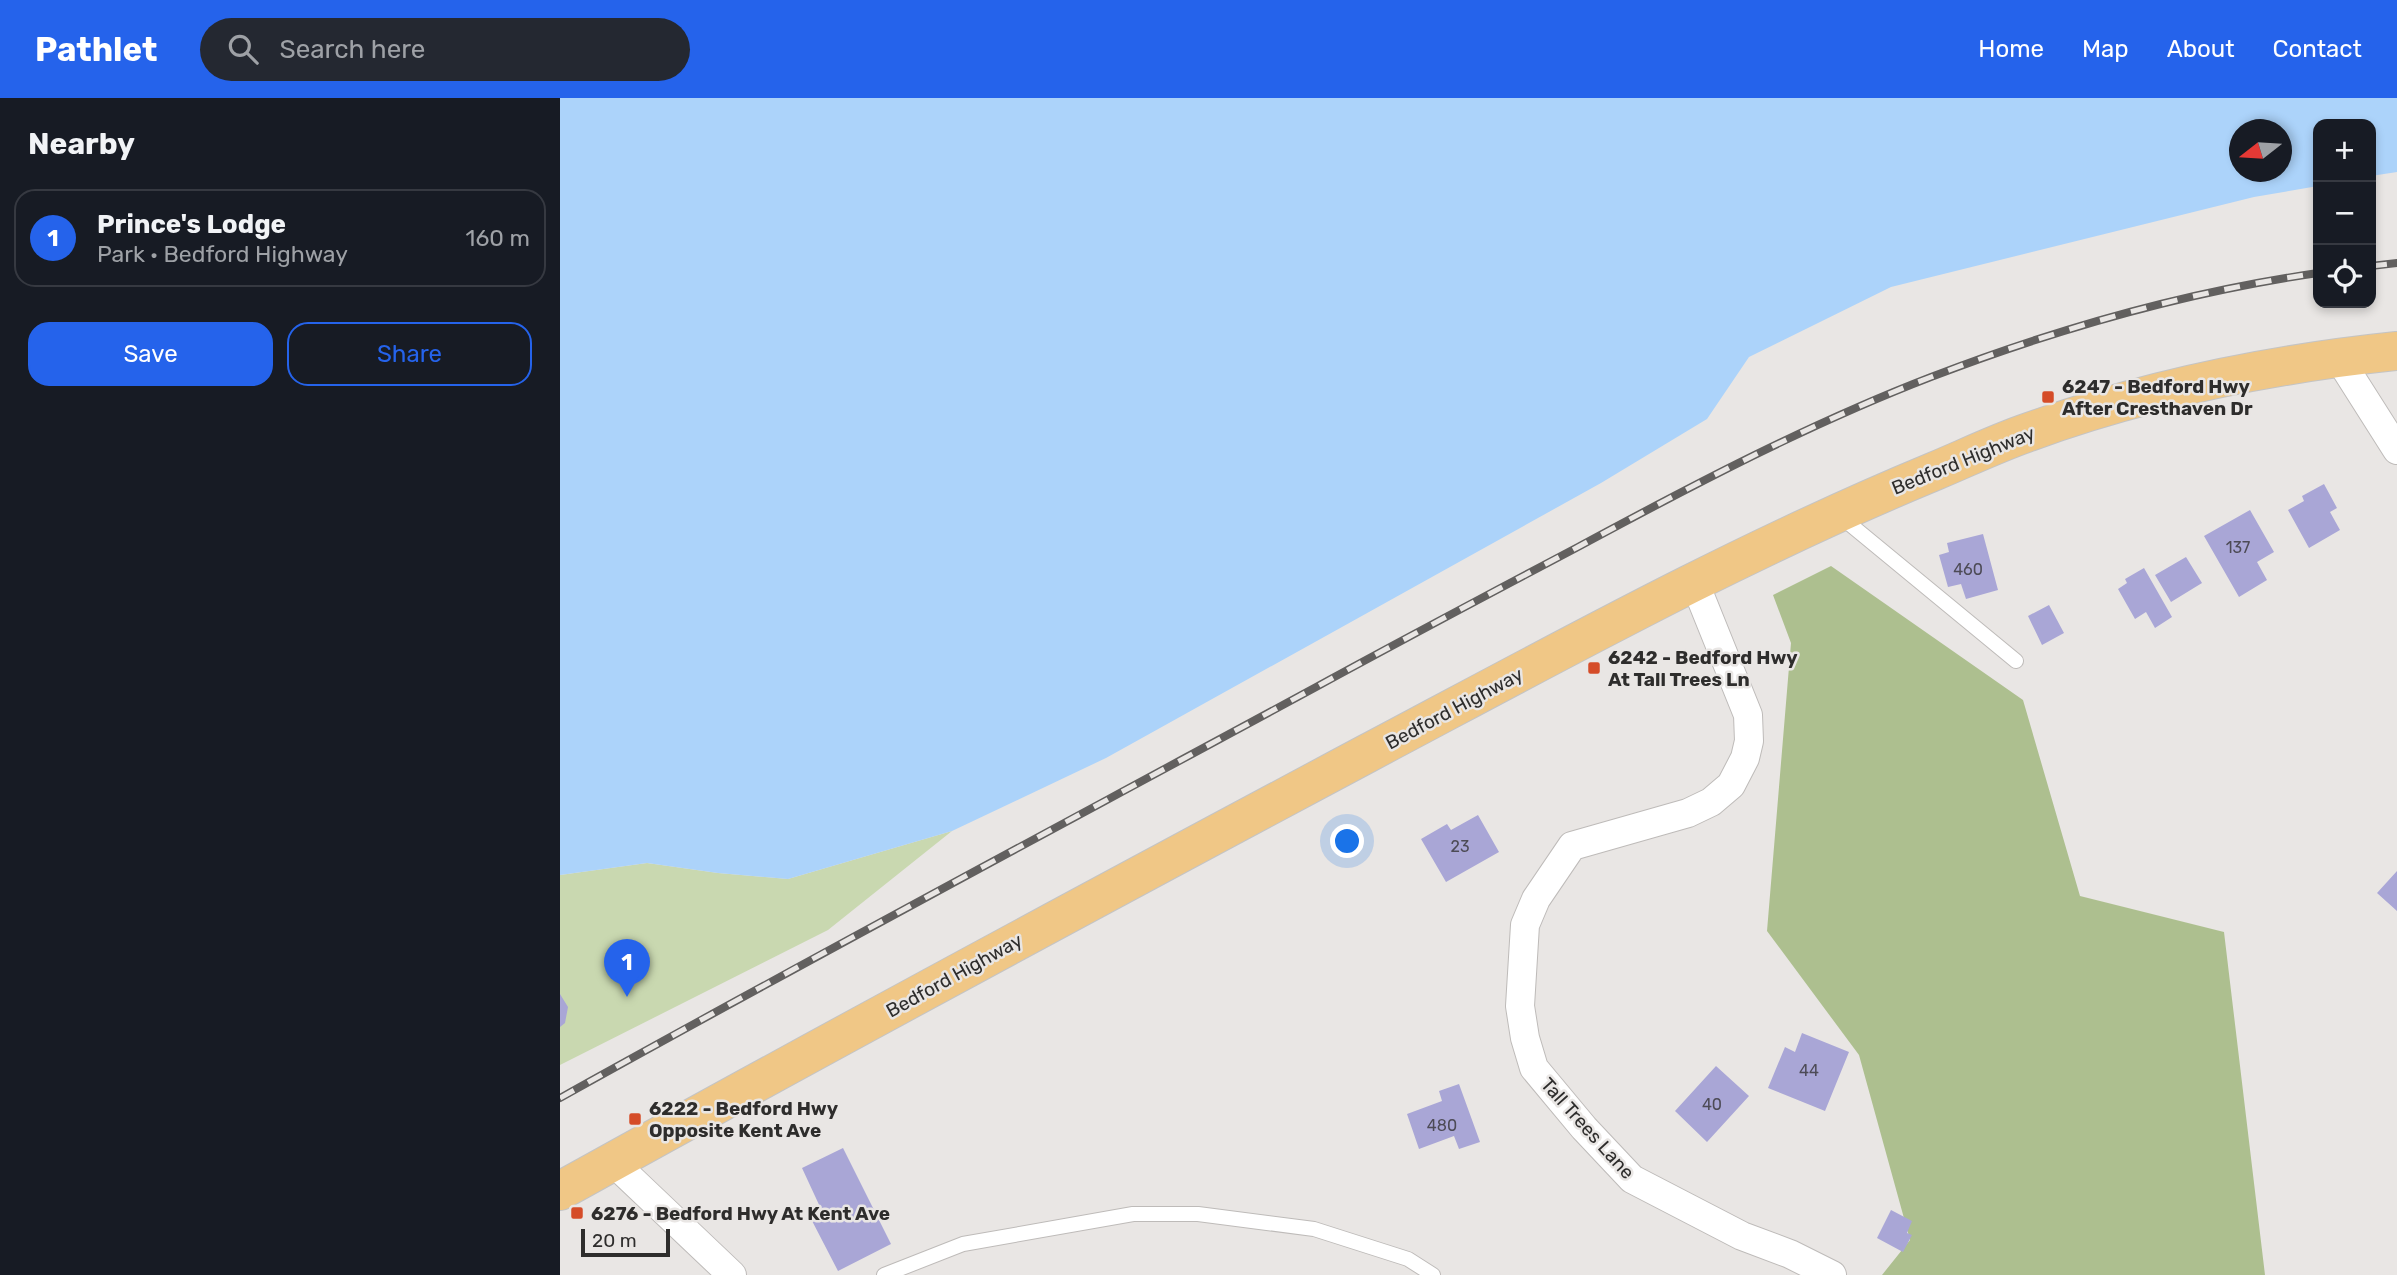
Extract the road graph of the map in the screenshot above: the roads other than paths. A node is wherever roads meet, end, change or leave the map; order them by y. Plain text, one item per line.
1 (2397, 351) edge
2 (2338, 357) junction
3 (2397, 450) edge
4 (1837, 513) junction
5 (1694, 581) junction
6 (2016, 661) dead end
7 (612, 1161) junction
8 (560, 1191) edge
9 (732, 1275) edge
10 (884, 1275) edge
11 (1433, 1275) edge
12 (1832, 1275) edge

1 - 2 main road, Bedford Highway
2 - 3 street
2 - 4 main road, Bedford Highway
4 - 5 main road, Bedford Highway
4 - 6 lane
5 - 7 main road, Bedford Highway
5 - 12 street, Tall Trees Lane
7 - 8 main road, Bedford Highway
7 - 9 street
10 - 11 lane

